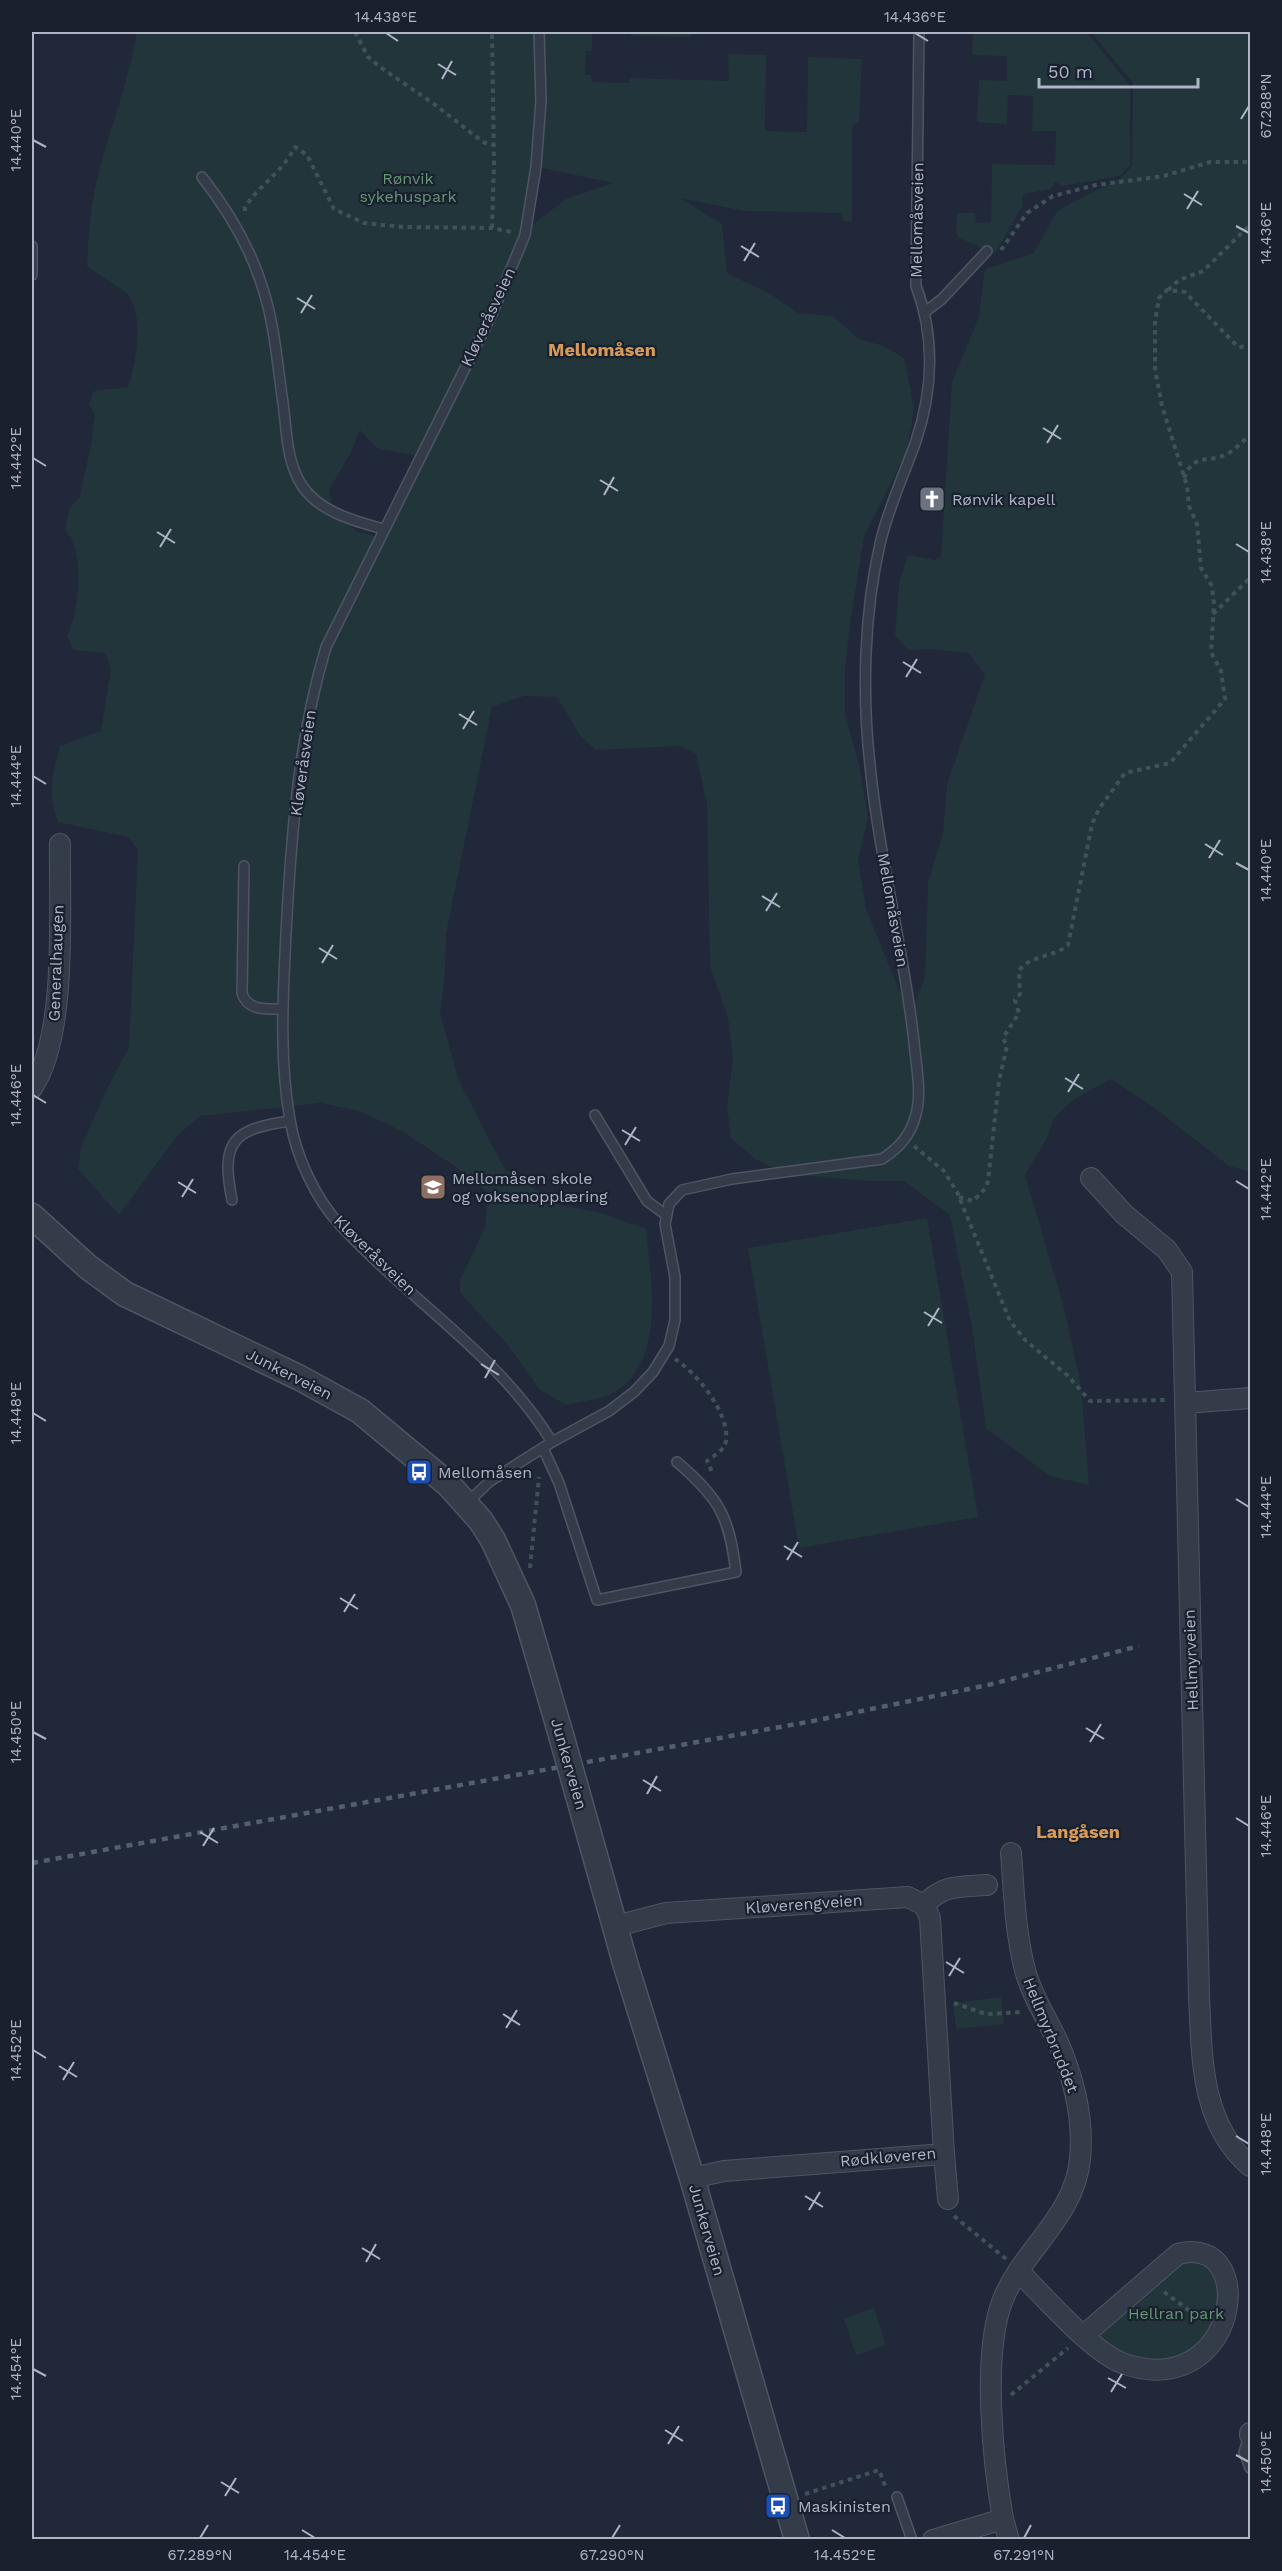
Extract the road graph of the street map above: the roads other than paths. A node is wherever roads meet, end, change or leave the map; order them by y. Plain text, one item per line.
1 (539, 32) edge
2 (920, 32) edge
3 (202, 177) dead end
4 (32, 246) edge
5 (986, 252) road end
6 (32, 275) edge
7 (925, 312) junction
8 (383, 529) junction
9 (60, 844) dead end
10 (244, 866) dead end
11 (282, 1010) junction
12 (33, 1080) edge
13 (595, 1114) dead end
14 (290, 1121) junction
15 (1091, 1178) dead end
16 (232, 1200) dead end
17 (666, 1215) junction
18 (32, 1216) edge
19 (1251, 1398) edge
20 (1186, 1403) junction
21 (552, 1442) junction
22 (544, 1451) junction
23 (677, 1462) dead end
24 (467, 1503) junction
25 (1011, 1853) dead end
26 (987, 1885) dead end
27 (924, 1905) junction
28 (616, 1926) junction
29 (944, 2154) junction
30 (1251, 2166) edge
31 (692, 2178) junction
32 (948, 2199) road end
33 (1019, 2272) junction
34 (1084, 2335) junction
35 (1250, 2434) edge
36 (1251, 2468) edge
37 (897, 2497) dead end
38 (1003, 2519) junction
39 (797, 2540) edge
40 (912, 2540) edge
41 (933, 2540) edge
42 (1009, 2540) edge

1 - 8 lane, Kløveråsveien
2 - 7 lane, Mellomåsveien
3 - 8 lane
4 - 6 lane
5 - 7 lane
7 - 17 lane, Mellomåsveien
8 - 11 lane, Kløveråsveien
9 - 12 street, Generalhaugen
10 - 11 lane
11 - 14 lane, Kløveråsveien
13 - 17 lane
14 - 16 lane
14 - 21 lane, Kløveråsveien
15 - 20 street, Hellmyrveien
17 - 21 lane
18 - 24 street, Junkerveien
19 - 20 street
20 - 30 street, Hellmyrveien
21 - 22 lane
22 - 23 lane
22 - 24 lane
24 - 28 street, Junkerveien, bridge
25 - 33 street, Hellmyrbruddet
26 - 27 street
27 - 28 street, Kløverengveien
27 - 29 street, Rødkløveren
28 - 31 street, Junkerveien
29 - 31 street, Rødkløveren
29 - 32 street
31 - 39 street, Junkerveien
33 - 34 street
33 - 38 street, Hellmyrbruddet
34 - 34 street
35 - 36 lane
37 - 40 lane
38 - 41 street
38 - 42 street, Hellmyrbruddet

